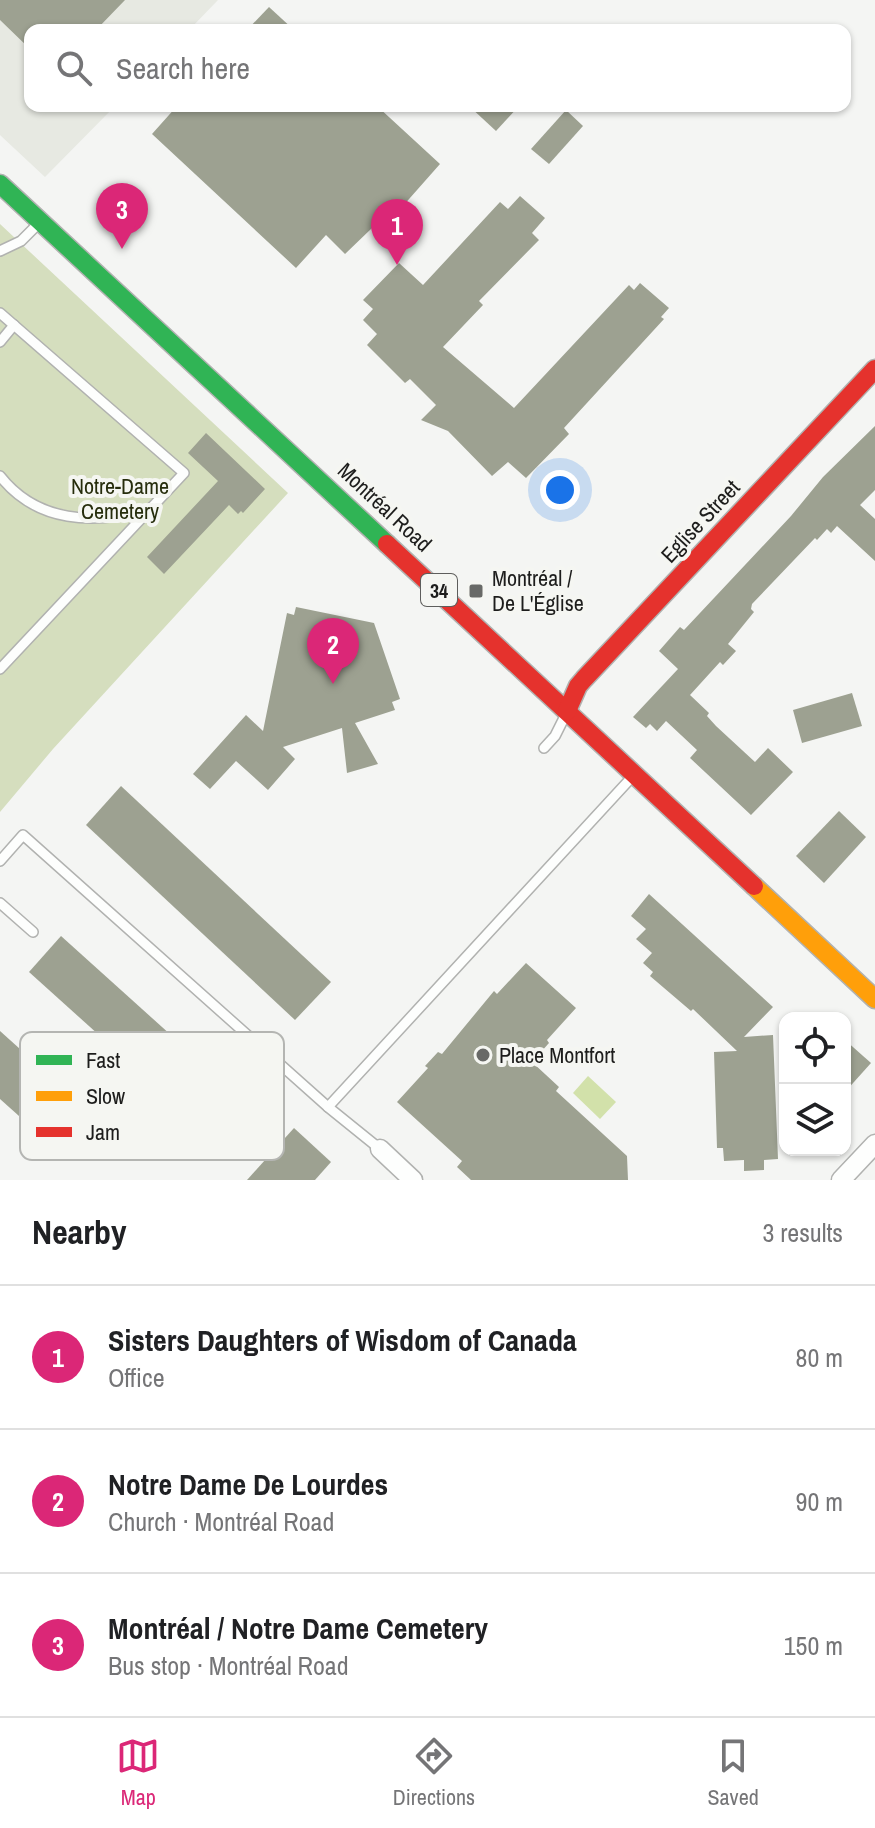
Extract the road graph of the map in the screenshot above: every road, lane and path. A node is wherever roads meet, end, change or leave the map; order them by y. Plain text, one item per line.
1 (0, 184) edge
2 (41, 222) junction
3 (0, 251) edge
4 (0, 313) edge
5 (14, 325) junction
6 (0, 342) edge
7 (875, 369) edge
8 (0, 476) edge
9 (152, 508) junction
10 (0, 669) edge
11 (567, 711) junction
12 (544, 748) dead end
13 (634, 774) junction
14 (0, 861) edge
15 (0, 903) edge
16 (33, 932) dead end
17 (875, 999) edge
18 (244, 1032) edge
19 (284, 1068) edge
20 (328, 1107) junction
21 (875, 1144) edge
22 (380, 1149) joint
23 (413, 1180) edge
24 (841, 1180) edge

1 - 2 main road, Montréal Road / 34
2 - 3 lane
2 - 11 main road, Montréal Road / 34
4 - 5 lane
5 - 6 lane
5 - 9 lane
7 - 11 main road, Eglise Street
8 - 9 lane
9 - 10 lane
11 - 12 lane
11 - 13 main road, Montréal Road / 34
13 - 17 main road, Montréal Road / 34
13 - 20 lane
14 - 18 lane
15 - 16 lane
19 - 20 lane
20 - 22 lane
21 - 24 street
22 - 23 street

